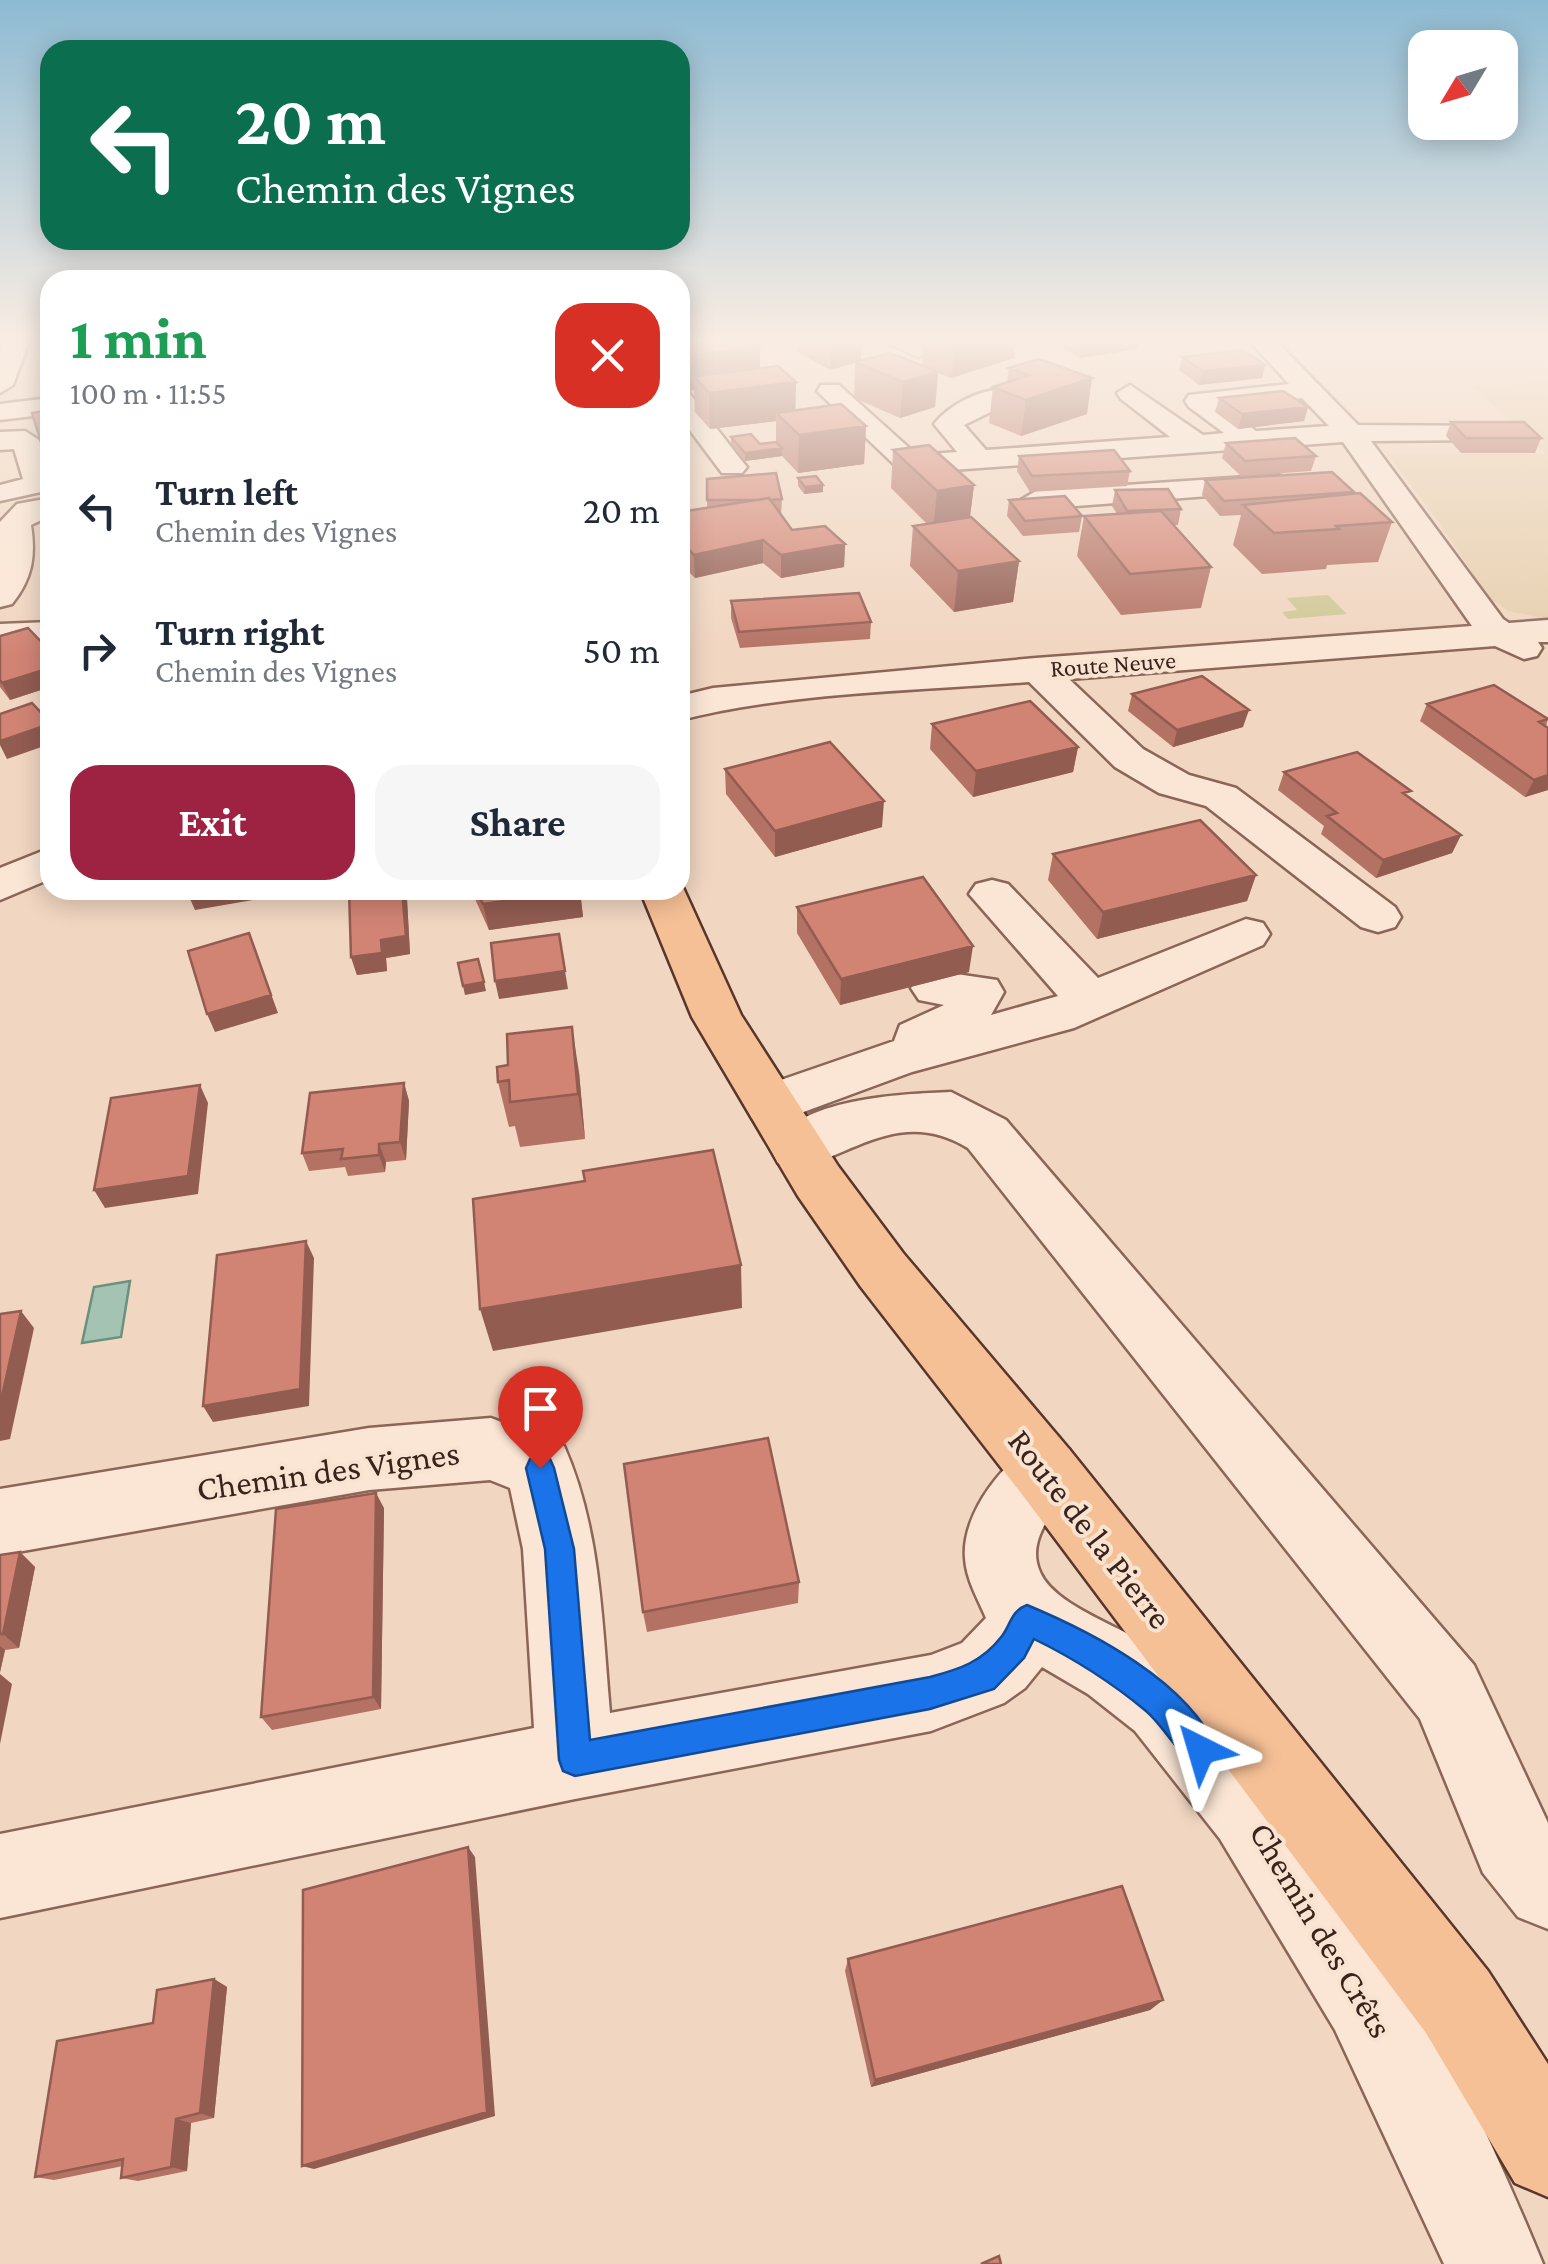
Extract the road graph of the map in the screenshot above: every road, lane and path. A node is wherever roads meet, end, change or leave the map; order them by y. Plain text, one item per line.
1 (25, 443) edge
2 (714, 443) edge
3 (887, 443) edge
4 (964, 443) edge
5 (1208, 443) edge
6 (1358, 443) edge
7 (1186, 444) junction
8 (978, 459) junction
9 (1032, 461) edge
10 (732, 466) dead end
11 (1384, 476) junction
12 (1350, 479) dead end
13 (1310, 482) edge
14 (15, 499) edge
15 (1036, 500) edge
16 (22, 552) edge
17 (0, 597) edge
18 (1548, 631) edge
19 (40, 633) edge
20 (1500, 634) junction
21 (0, 635) edge
22 (1548, 665) edge
23 (1036, 670) junction
24 (690, 706) edge
25 (40, 867) edge
26 (0, 886) edge
27 (992, 894) dead end
28 (667, 900) edge
29 (1378, 917) dead end
30 (1246, 934) dead end
31 (936, 988) edge
32 (1088, 998) junction
33 (864, 1069) junction
34 (784, 1126) junction
35 (1045, 1470) junction
36 (0, 1522) edge
37 (1027, 1620) junction
38 (575, 1760) junction
39 (0, 1876) edge
40 (1548, 1887) edge
41 (1548, 2150) edge
42 (1494, 2264) edge

1 - 14 street
2 - 10 street
3 - 8 street
4 - 8 street
5 - 7 street
6 - 11 street
7 - 8 street
7 - 9 street
11 - 12 street
11 - 20 street
13 - 15 street
14 - 16 street
16 - 17 street
18 - 20 street, Route Neuve
19 - 21 street
20 - 22 street
20 - 23 street, Route Neuve
23 - 24 street, Route Neuve
23 - 29 street
25 - 26 street
27 - 32 street
28 - 34 main road, Route de la Pierre
30 - 32 street
31 - 33 street
32 - 33 street
33 - 34 street
34 - 35 main road, Route de la Pierre
34 - 40 street
35 - 37 street
35 - 41 main road, Route de la Pierre
36 - 38 street, Chemin des Vignes
37 - 38 street
37 - 42 street, Chemin des Crêts
38 - 39 street

